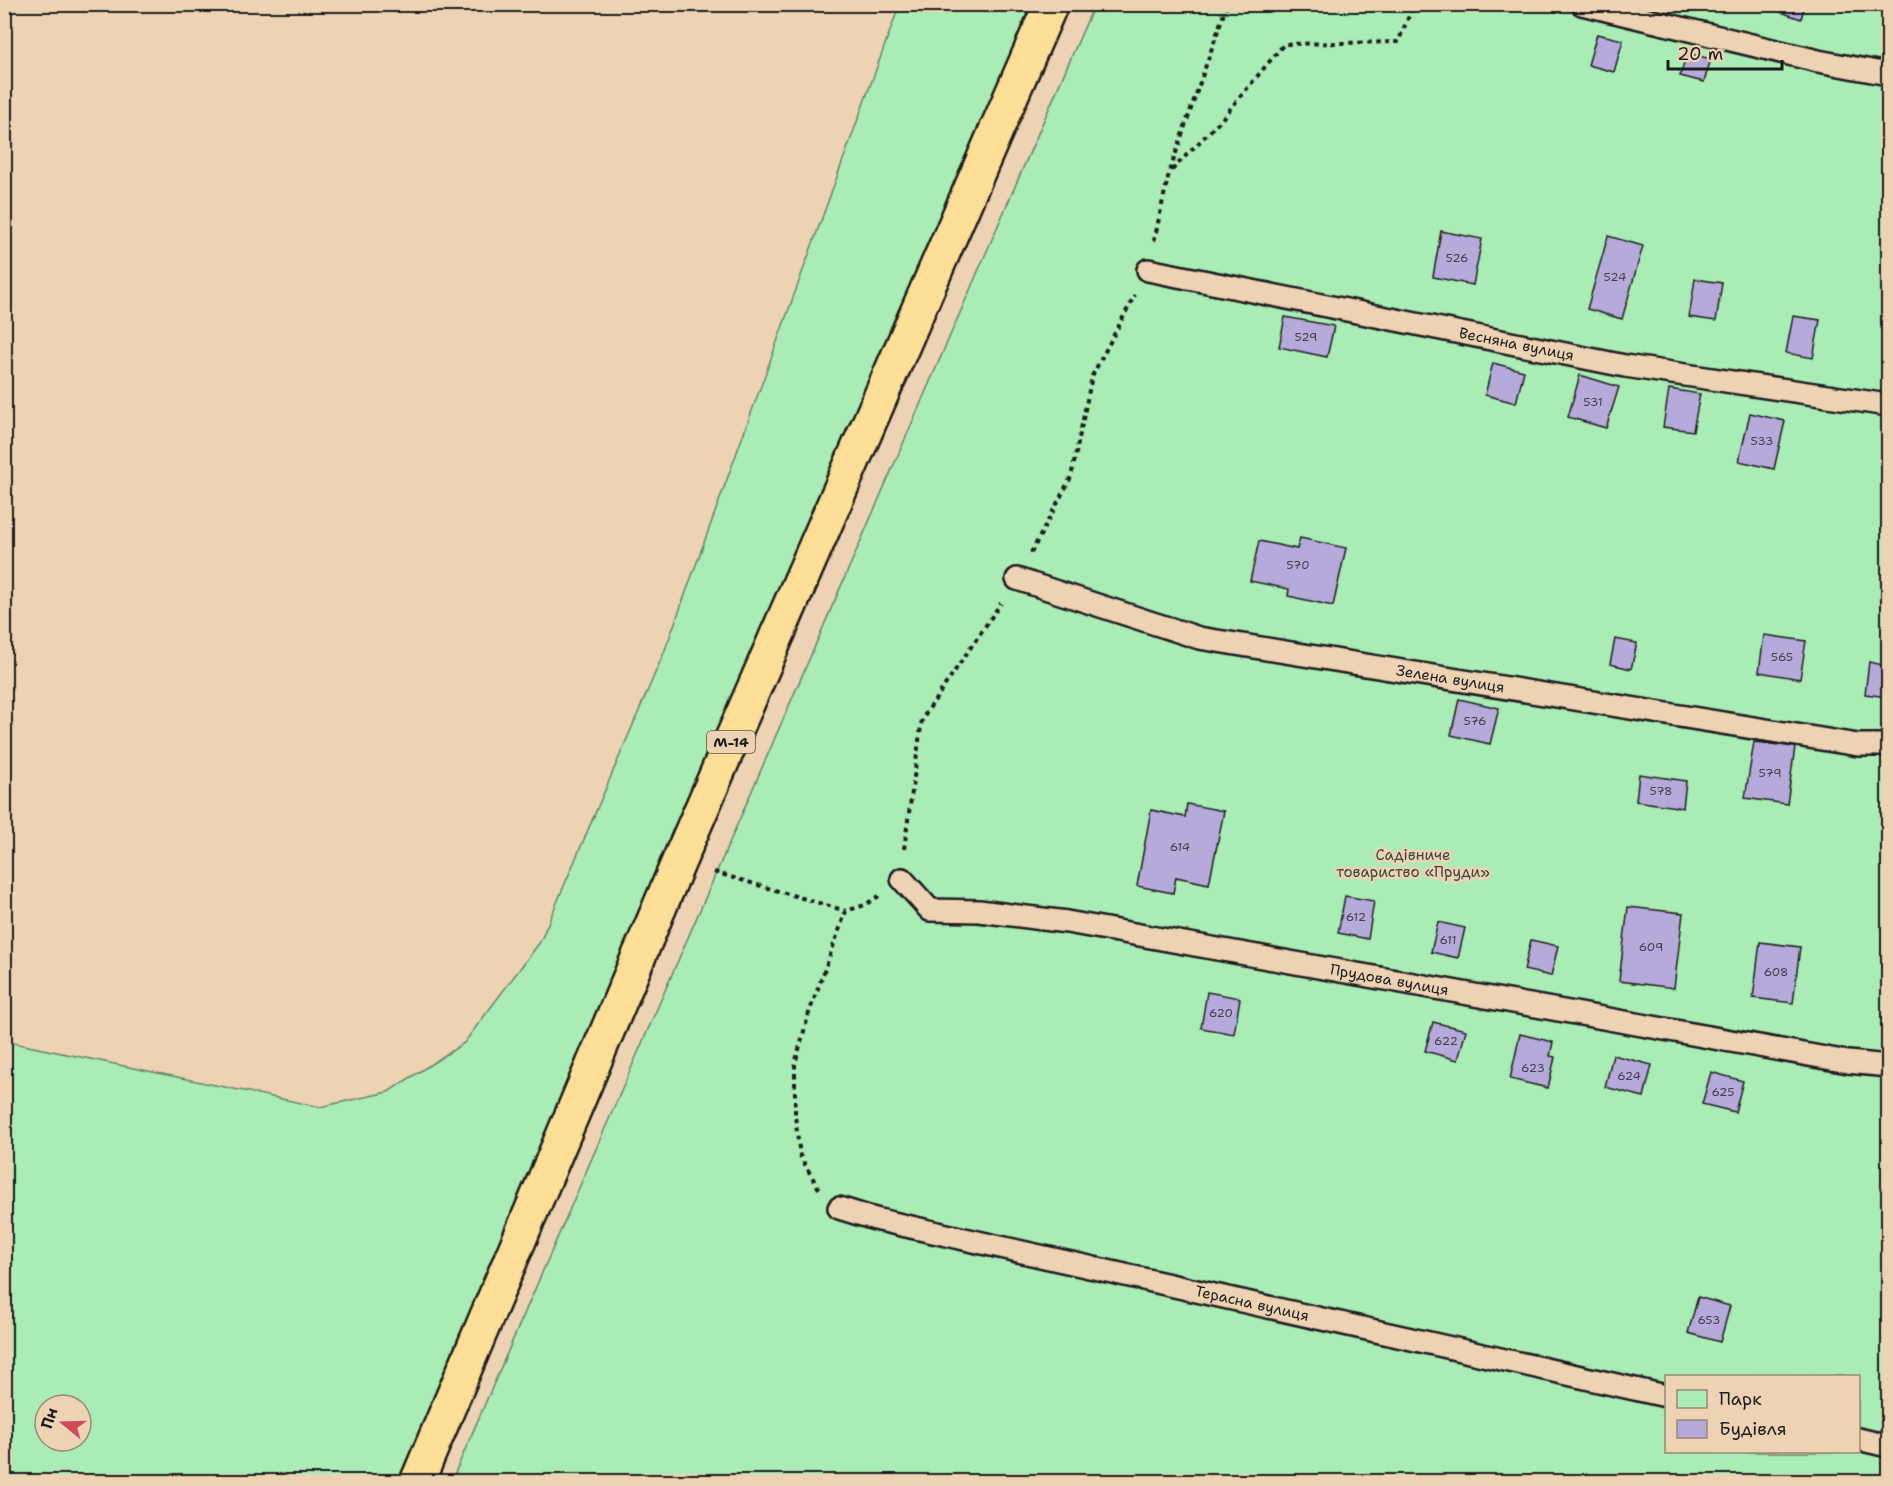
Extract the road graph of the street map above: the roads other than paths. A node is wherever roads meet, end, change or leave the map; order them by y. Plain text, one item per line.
1 (1051, 4) edge
2 (1582, 4) edge
3 (1888, 74) edge
4 (1148, 270) road end
5 (1888, 405) edge
6 (1017, 579) road end
7 (1888, 745) edge
8 (902, 879) road end
9 (1888, 1066) edge
10 (838, 1208) road end
11 (1665, 1396) edge
12 (1860, 1439) edge
13 (1888, 1446) edge
14 (417, 1482) edge

1 - 14 highway, М-14
2 - 3 lane
4 - 5 lane, Весняна вулиця
6 - 7 lane, Зелена вулиця
8 - 9 lane, Прудова вулиця
10 - 11 lane, Терасна вулиця
12 - 13 lane

